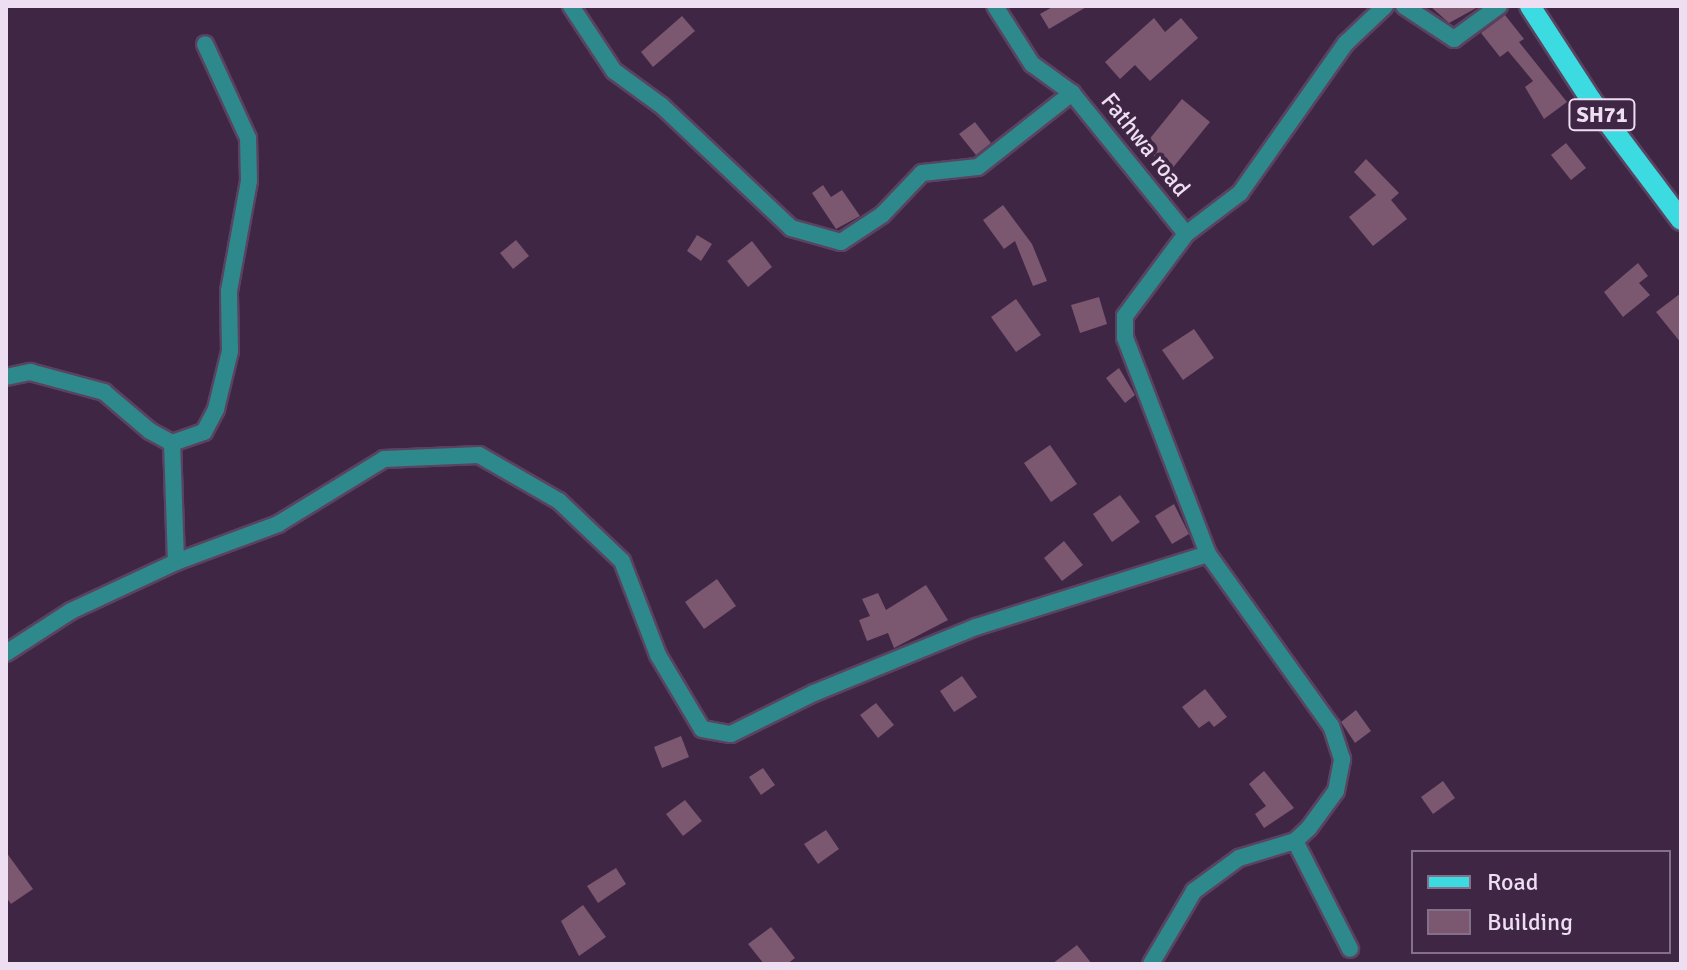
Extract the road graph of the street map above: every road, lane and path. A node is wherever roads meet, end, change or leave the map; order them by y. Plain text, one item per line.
1 (571, 6) edge
2 (995, 6) edge
3 (1385, 6) edge
4 (1404, 6) edge
5 (1499, 6) edge
6 (1535, 8) edge
7 (205, 44) dead end
8 (1072, 93) junction
9 (1681, 220) edge
10 (1186, 234) junction
11 (6, 377) edge
12 (172, 443) junction
13 (1208, 554) junction
14 (176, 562) junction
15 (6, 653) edge
16 (1295, 841) junction
17 (1350, 949) dead end
18 (1151, 964) edge

1 - 8 street, Fathwa road
2 - 8 street
3 - 10 street, Fathwa road
4 - 5 street
6 - 9 main road, SH71
7 - 12 street
8 - 10 street, Fathwa road
10 - 13 street
11 - 12 street
12 - 14 street
13 - 14 street
13 - 16 street
14 - 15 street
16 - 17 street
16 - 18 street

